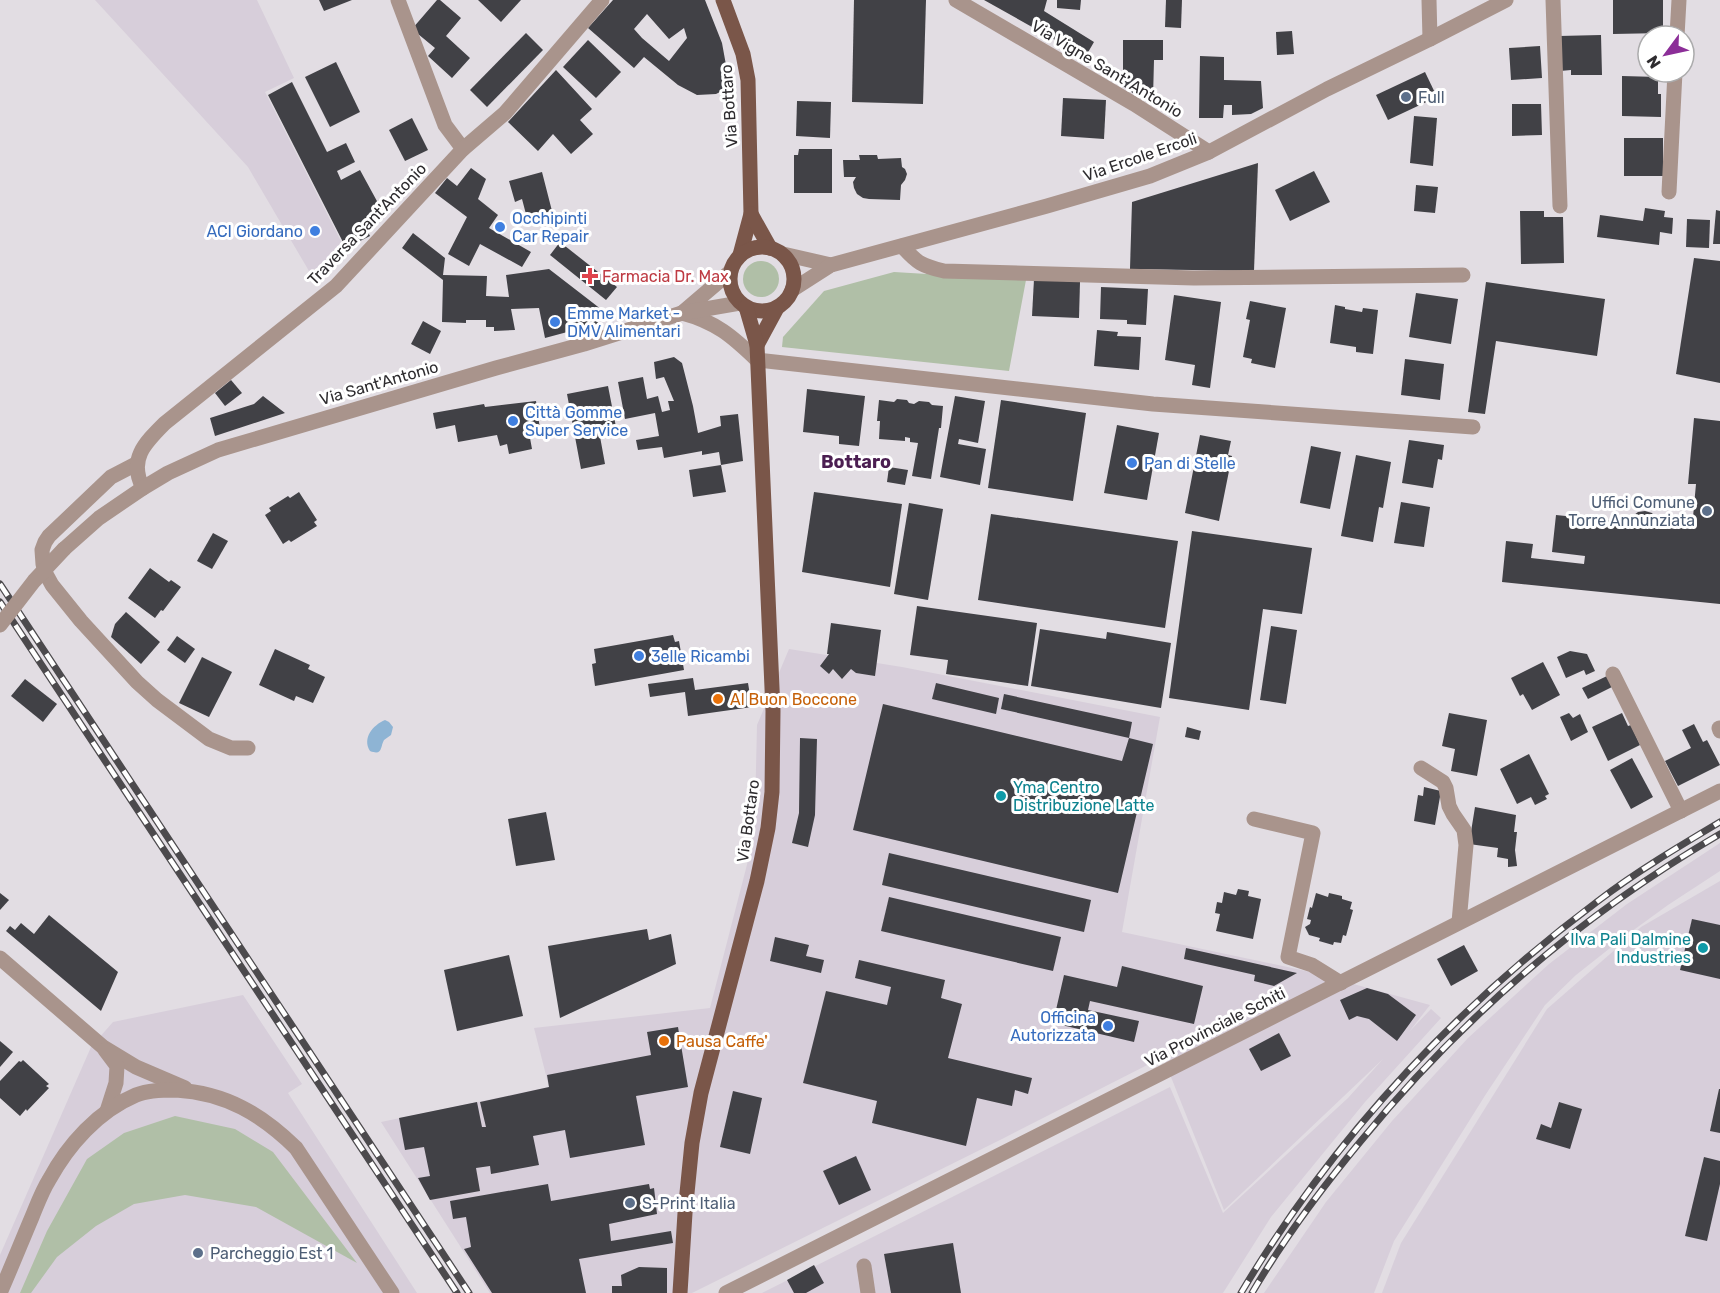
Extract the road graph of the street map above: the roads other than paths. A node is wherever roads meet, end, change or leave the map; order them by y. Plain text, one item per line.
1 (398, 0) edge
2 (602, 0) edge
3 (723, 0) edge
4 (956, 0) edge
5 (1429, 0) edge
6 (1506, 0) edge
7 (1553, 0) edge
8 (1679, 0) edge
9 (1678, 24) edge
10 (1430, 39) junction
11 (1674, 84) edge
12 (463, 149) junction
13 (1209, 152) junction
14 (1669, 192) dead end
15 (1560, 206) dead end
16 (751, 214) junction
17 (902, 246) junction
18 (776, 251) junction
19 (740, 255) junction
20 (831, 265) junction
21 (730, 272) junction
22 (1463, 275) dead end
23 (792, 290) junction
24 (743, 305) junction
25 (777, 308) junction
26 (682, 313) junction
27 (757, 352) junction
28 (1473, 427) dead end
29 (136, 464) junction
30 (143, 488) junction
31 (0, 625) edge
32 (1613, 674) dead end
33 (248, 748) dead end
34 (1421, 768) dead end
35 (1720, 792) edge
36 (1681, 811) junction
37 (1254, 819) dead end
38 (1459, 922) junction
39 (0, 958) edge
40 (1341, 983) junction
41 (103, 1047) junction
42 (193, 1091) junction
43 (107, 1111) junction
44 (864, 1266) dead end
45 (0, 1293) edge
46 (392, 1293) edge
47 (680, 1293) edge
48 (726, 1293) edge
49 (868, 1293) edge

1 - 12 street
2 - 12 street, Traversa Sant'Antonio
3 - 16 main road, Via Bottaro
4 - 13 street, Via Vigne Sant' Antonio
5 - 10 street
6 - 10 street, Via Ercole Ercoli
7 - 15 street
8 - 9 street
10 - 13 street, Via Ercole Ercoli
11 - 14 street
12 - 29 street, Traversa Sant'Antonio
13 - 17 street, Via Ercole Ercoli
16 - 18 main road, Via Bottaro
16 - 19 main road, Via Bottaro
17 - 20 street, Via Ercole Ercoli
17 - 22 street
18 - 19 main road
18 - 20 street, Via Ercole Ercoli
18 - 23 main road
19 - 21 main road
20 - 23 street, Via Ercole Ercoli
21 - 24 main road
21 - 26 street, Via Sant'Antonio
23 - 25 main road
24 - 25 main road
24 - 26 street, Via Sant'Antonio
24 - 27 main road, Via Bottaro
25 - 27 main road
26 - 27 street
26 - 30 street, Via Sant'Antonio
27 - 28 street
27 - 47 main road, Via Bottaro
29 - 30 street
29 - 33 street
30 - 31 street, Via Sant'Antonio, bridge
32 - 36 street
34 - 38 street
35 - 36 street, Via Provinciale Schiti
36 - 38 street, Via Provinciale Schiti
37 - 40 street
38 - 40 street, Via Provinciale Schiti
39 - 41 street
40 - 48 street, Via Provinciale Schiti
41 - 42 street
41 - 43 street
42 - 43 street
42 - 46 street
43 - 45 street
44 - 49 street

